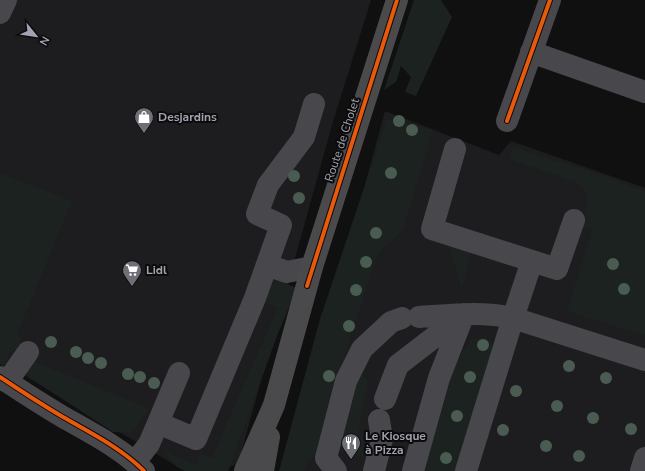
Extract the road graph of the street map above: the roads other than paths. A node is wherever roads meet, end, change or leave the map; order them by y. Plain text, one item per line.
1 (6, 0) edge
2 (397, 0) edge
3 (550, 0) edge
4 (0, 13) edge
5 (531, 52) junction
6 (645, 92) edge
7 (314, 104) dead end
8 (507, 121) dead end
9 (455, 149) dead end
10 (574, 220) dead end
11 (532, 261) junction
12 (267, 266) junction
13 (312, 267) junction
14 (464, 314) junction
15 (513, 318) junction
16 (28, 352) dead end
17 (645, 360) edge
18 (179, 373) dead end
19 (4, 380) edge
20 (385, 399) dead end
21 (274, 405) junction
22 (380, 420) dead end
23 (158, 423) junction
24 (645, 458) edge
25 (140, 467) edge
26 (245, 471) edge
27 (263, 471) edge
28 (336, 471) edge
29 (374, 471) edge
30 (413, 471) edge
31 (466, 471) edge
32 (641, 471) edge

1 - 4 street
2 - 13 main road, Route de Cholet
3 - 5 street
5 - 6 street
5 - 8 street
7 - 12 street
9 - 11 street
10 - 11 street
11 - 15 street
12 - 13 street
12 - 23 street
13 - 21 main road, Route de Cholet
14 - 15 street
14 - 20 street
14 - 28 street
14 - 30 street
15 - 17 street
15 - 31 street
16 - 19 street
18 - 23 street
19 - 25 street
21 - 26 main road, Route de Cholet
21 - 27 main road, Route de Cholet
22 - 29 street
23 - 25 street
24 - 32 street

